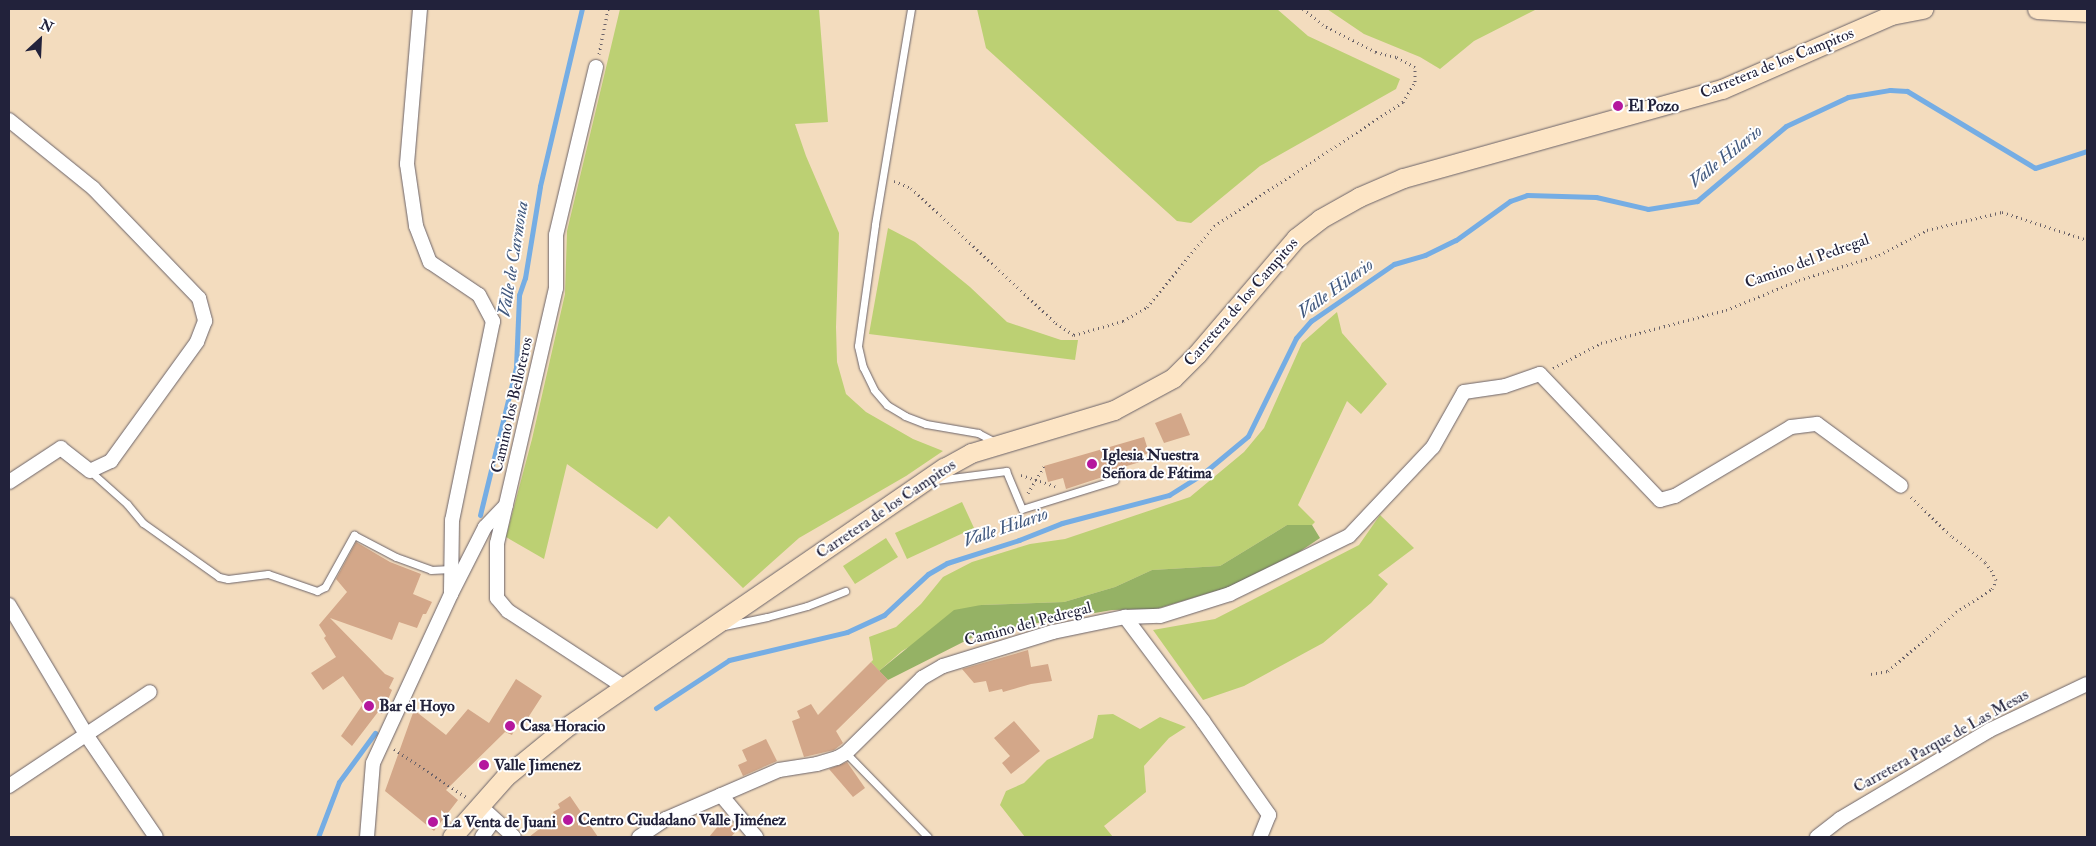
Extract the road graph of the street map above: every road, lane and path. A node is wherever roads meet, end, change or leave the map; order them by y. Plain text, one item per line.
1 (420, 9) edge
2 (608, 9) edge
3 (912, 9) edge
4 (1303, 9) edge
5 (1923, 9) edge
6 (2037, 9) edge
7 (2087, 12) edge
8 (596, 67) joint
9 (9, 120) edge
10 (884, 176) junction
11 (2087, 240) edge
12 (1540, 374) junction
13 (1002, 446) junction
14 (1044, 466) dead end
15 (90, 471) junction
16 (1006, 471) junction
17 (1115, 480) dead end
18 (1035, 481) junction
19 (9, 482) edge
20 (923, 482) junction
21 (1901, 486) joint
22 (1058, 487) dead end
23 (507, 505) junction
24 (1022, 509) junction
25 (451, 570) junction
26 (845, 591) dead end
27 (451, 594) junction
28 (9, 605) edge
29 (1125, 617) junction
30 (709, 629) junction
31 (1871, 674) dead end
32 (2087, 684) edge
33 (624, 687) junction
34 (150, 692) dead end
35 (87, 736) junction
36 (383, 741) junction
37 (846, 753) junction
38 (9, 786) edge
39 (722, 795) junction
40 (480, 805) junction
41 (494, 820) junction
42 (156, 837) edge
43 (367, 837) edge
44 (452, 837) edge
45 (482, 837) edge
46 (514, 837) edge
47 (640, 837) edge
48 (756, 837) edge
49 (928, 837) edge
50 (1260, 837) edge
51 (1817, 837) edge

1 - 25 street
2 - 8 path
3 - 10 lane
4 - 10 path
5 - 13 main road, Carretera de los Campitos
6 - 7 main road
8 - 23 street, Camino los Belloteros
9 - 15 street
10 - 13 lane
11 - 12 path, Camino del Pedregal
12 - 21 street
12 - 29 street, Camino del Pedregal
13 - 20 main road, Carretera de los Campitos
14 - 18 path
15 - 19 street
15 - 25 lane
16 - 18 path
16 - 20 lane
16 - 24 lane
17 - 24 lane
18 - 22 path
18 - 24 path
20 - 30 main road, Carretera de los Campitos
21 - 31 path
23 - 27 street
23 - 33 street, Camino los Belloteros
25 - 27 street
26 - 30 lane
27 - 36 street
28 - 35 street
29 - 37 street, Camino del Pedregal
29 - 50 street
30 - 33 main road, Carretera de los Campitos
32 - 51 street, Carretera Parque de Las Mesas
33 - 40 main road, Carretera de los Campitos
34 - 35 street
35 - 38 street
35 - 42 street
36 - 40 path
36 - 43 street
37 - 39 street, Camino del Pedregal
37 - 49 lane
39 - 47 street, Camino del Pedregal
39 - 48 street
40 - 41 street
40 - 44 main road, Carretera de los Campitos
41 - 45 street
41 - 46 street

